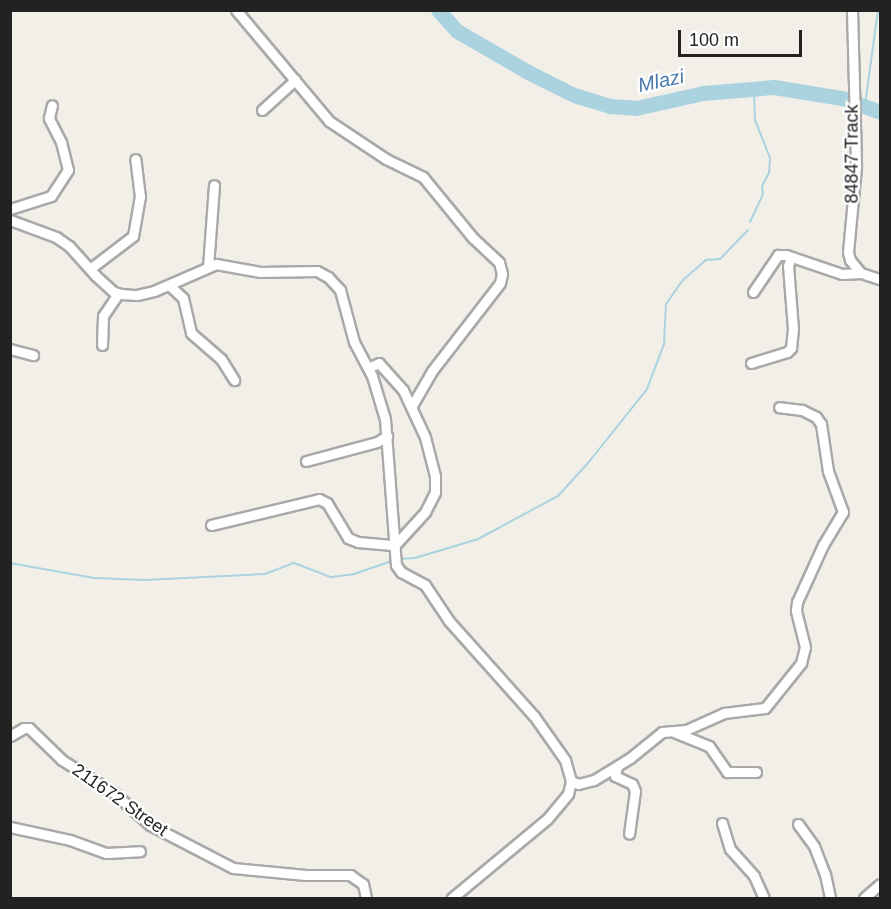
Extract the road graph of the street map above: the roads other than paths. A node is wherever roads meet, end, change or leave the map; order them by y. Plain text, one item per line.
1 (236, 10) edge
2 (852, 10) edge
3 (295, 80) junction
4 (52, 105) dead end
5 (262, 110) dead end
6 (135, 159) dead end
7 (214, 185) dead end
8 (10, 208) edge
9 (10, 220) edge
10 (791, 257) junction
11 (208, 267) junction
12 (91, 268) junction
13 (861, 273) junction
14 (880, 279) edge
15 (169, 285) junction
16 (753, 292) dead end
17 (118, 294) junction
18 (102, 345) dead end
19 (10, 349) edge
20 (33, 355) dead end
21 (751, 363) dead end
22 (368, 368) junction
23 (234, 380) dead end
24 (412, 405) junction
25 (779, 407) dead end
26 (387, 436) junction
27 (306, 461) dead end
28 (211, 525) dead end
29 (395, 545) junction
30 (674, 732) junction
31 (10, 736) edge
32 (617, 766) junction
33 (756, 772) dead end
34 (571, 781) junction
35 (722, 823) dead end
36 (798, 824) dead end
37 (10, 827) edge
38 (629, 834) dead end
39 (140, 851) dead end
40 (880, 884) edge
41 (366, 898) edge
42 (452, 898) edge
43 (764, 898) edge
44 (830, 898) edge
45 (864, 898) edge

1 - 3 street
2 - 13 street, 84847 Track
3 - 5 street
3 - 24 street
4 - 8 street
6 - 12 street
7 - 11 street
9 - 12 street
10 - 13 street
10 - 16 street
10 - 21 street
11 - 15 street
11 - 22 street
12 - 17 street
13 - 14 street
15 - 17 street
15 - 23 street
17 - 18 street
19 - 20 street
22 - 24 street
22 - 26 street
24 - 29 street
25 - 30 street
26 - 27 street
26 - 29 street
28 - 29 street
29 - 34 street
30 - 32 street
30 - 33 street
31 - 41 street, 211672 Street
32 - 34 street
32 - 38 street
34 - 42 street
35 - 43 street
36 - 44 street
37 - 39 street
40 - 45 street

